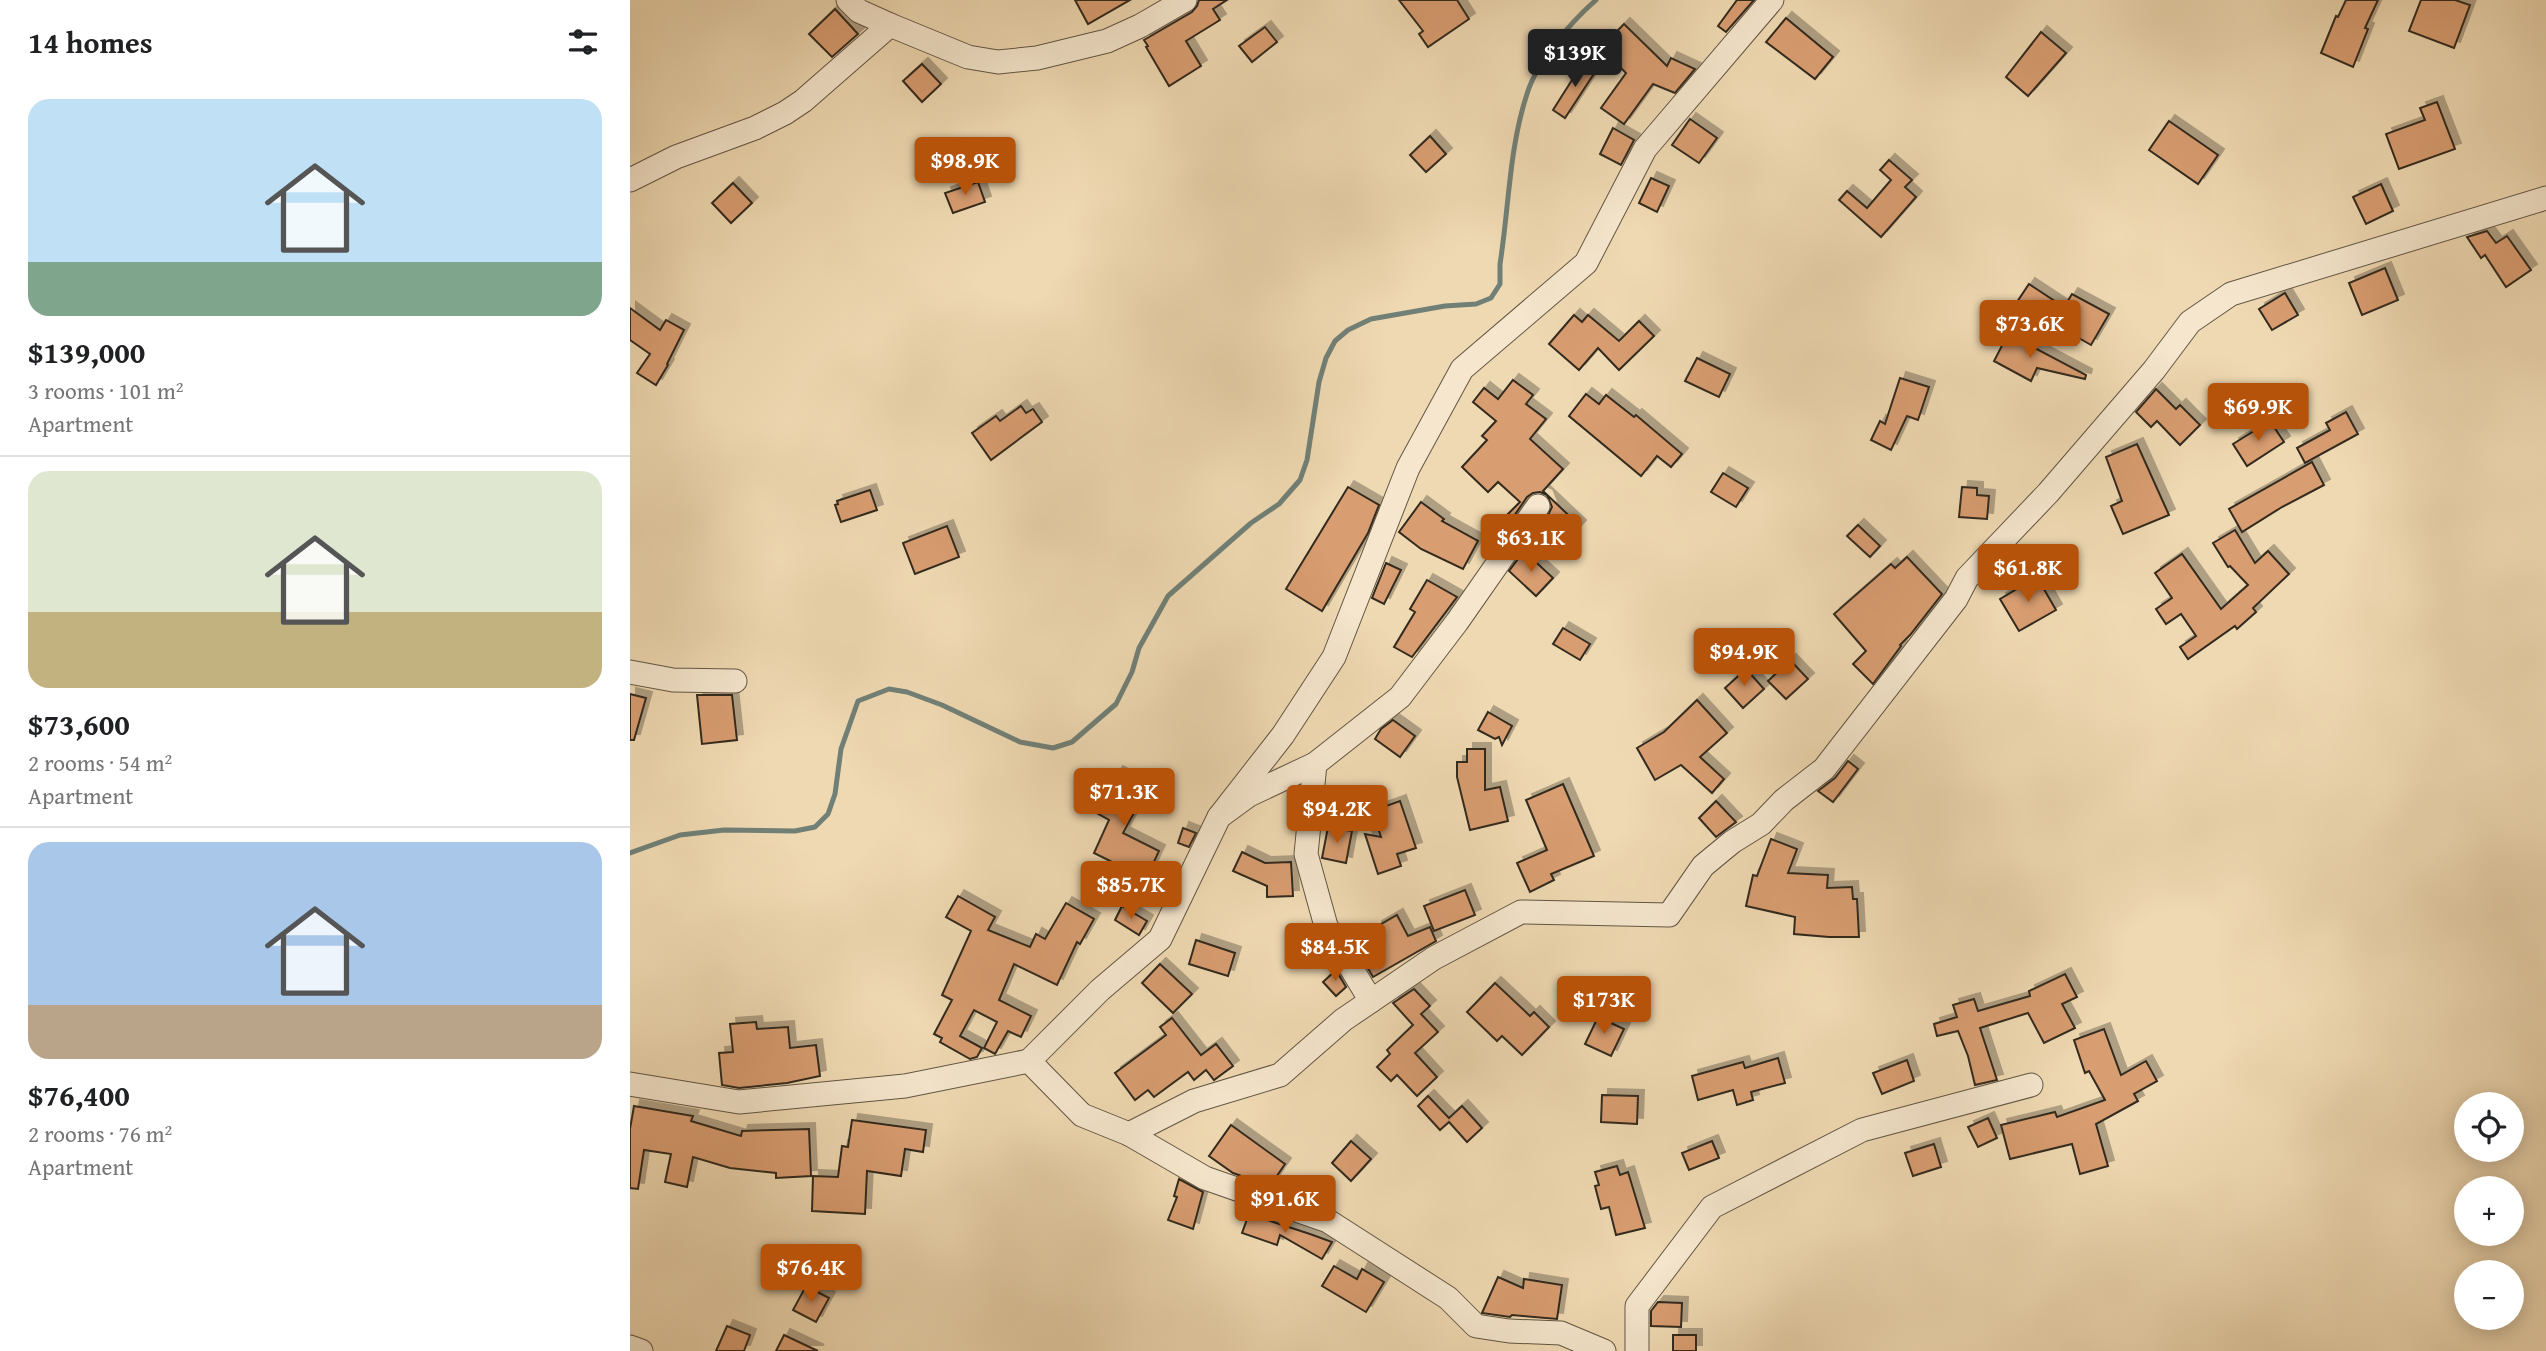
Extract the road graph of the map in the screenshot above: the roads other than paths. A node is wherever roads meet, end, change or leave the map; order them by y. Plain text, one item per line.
1 (848, 0) edge
2 (1185, 0) edge
3 (1772, 0) edge
4 (890, 25) junction
5 (630, 180) edge
6 (2546, 198) edge
7 (1538, 506) dead end
8 (630, 672) edge
9 (735, 681) dead end
10 (1315, 764) junction
11 (1219, 817) junction
12 (1371, 1001) junction
13 (1029, 1061) junction
14 (630, 1084) edge
15 (2031, 1085) dead end
16 (1129, 1134) junction
17 (1604, 1351) edge
18 (1637, 1351) edge

1 - 4 street
2 - 4 street
3 - 11 street
4 - 5 street
6 - 12 street
7 - 10 street
8 - 9 street
10 - 11 street
10 - 12 street
11 - 13 street
12 - 16 street
13 - 14 street
13 - 16 street
15 - 18 street
16 - 17 street

